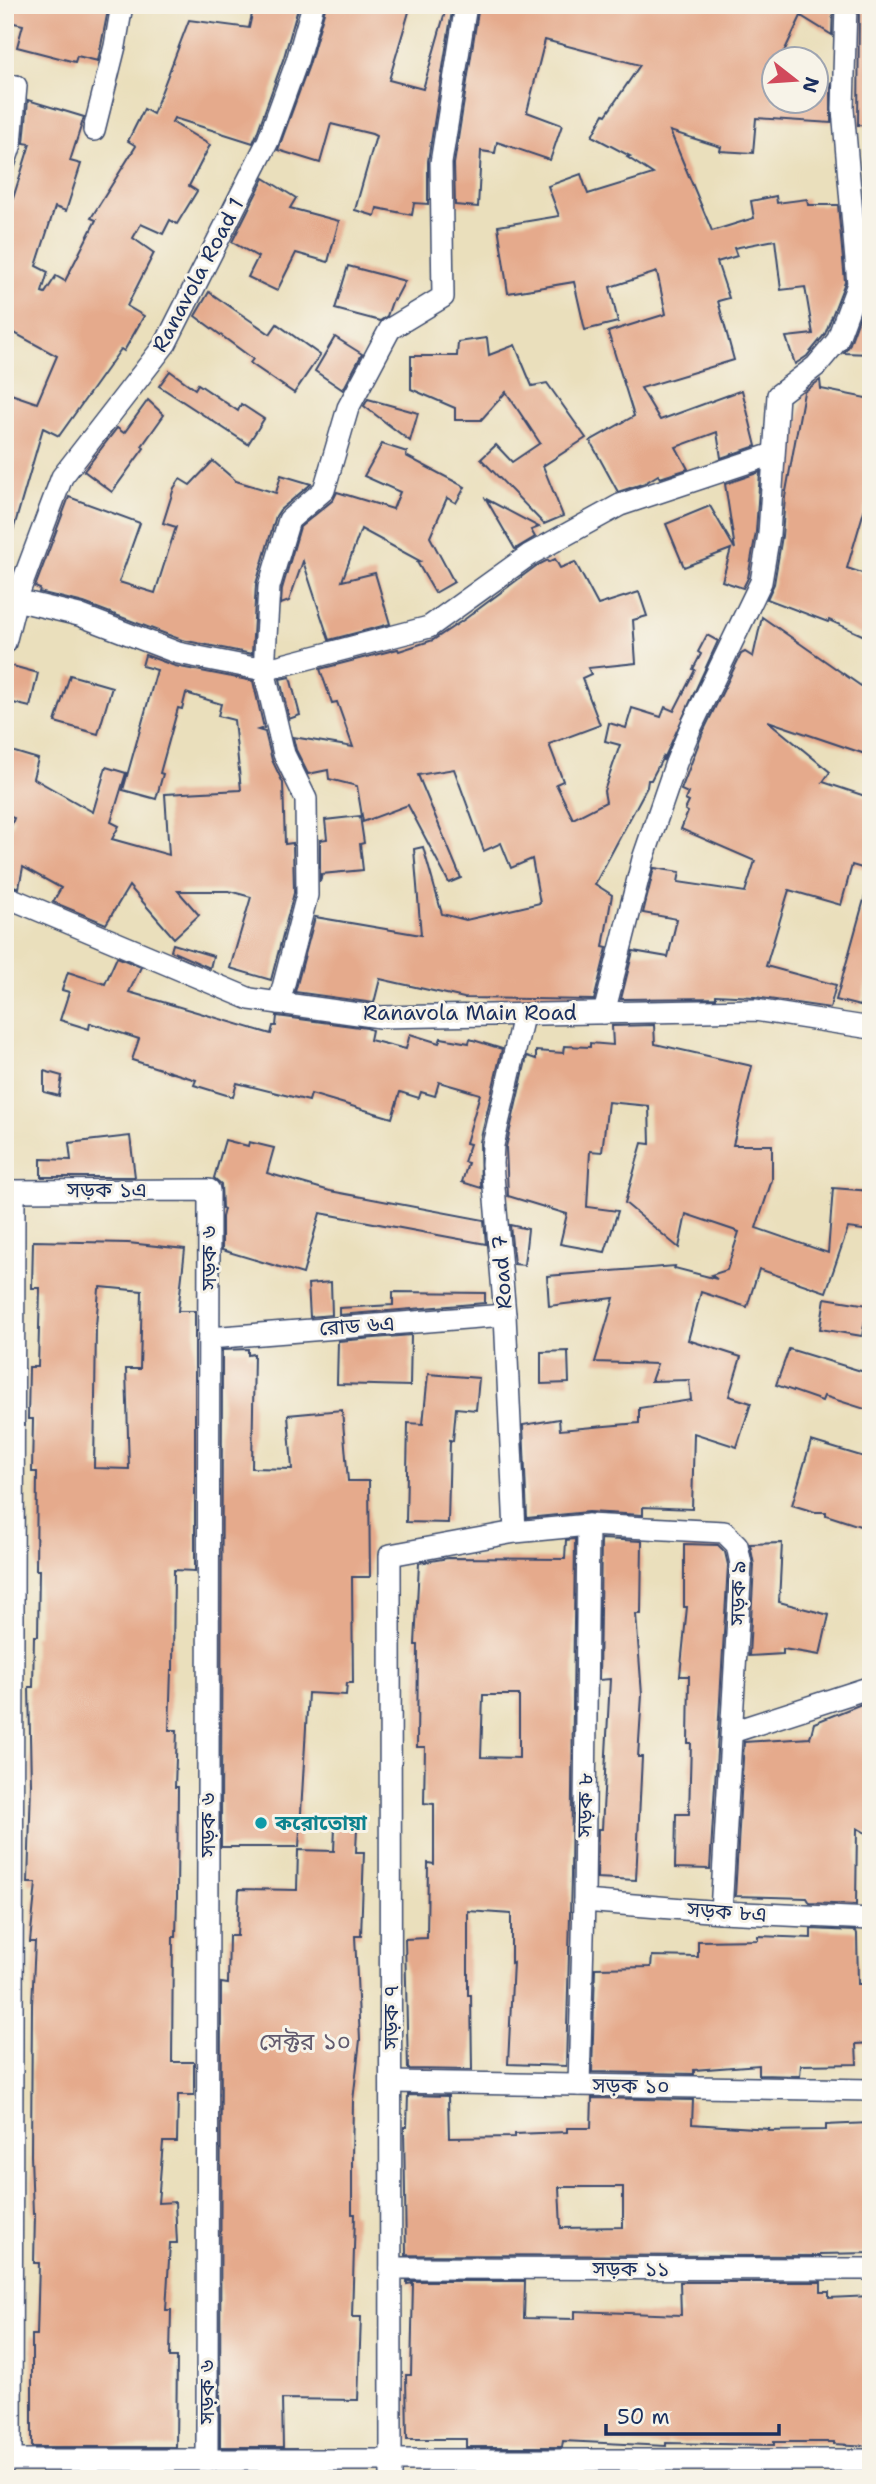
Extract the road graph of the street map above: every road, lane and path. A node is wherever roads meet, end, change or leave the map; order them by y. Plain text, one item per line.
1 (122, 5) edge
2 (313, 5) edge
3 (466, 5) edge
4 (846, 5) edge
5 (16, 86) dead end
6 (94, 130) dead end
7 (5, 162) edge
8 (773, 454) junction
9 (16, 600) junction
10 (5, 643) edge
11 (264, 670) junction
12 (5, 897) edge
13 (279, 1003) junction
14 (604, 1013) junction
15 (523, 1016) junction
16 (871, 1028) edge
17 (209, 1190) joint
18 (10, 1191) edge
19 (505, 1315) junction
20 (209, 1338) junction
21 (588, 1525) junction
22 (515, 1532) junction
23 (390, 1555) joint
24 (871, 1687) edge
25 (732, 1732) junction
26 (584, 1901) junction
27 (721, 1912) junction
28 (871, 1919) edge
29 (391, 2082) junction
30 (579, 2085) junction
31 (871, 2090) edge
32 (391, 2268) junction
33 (871, 2269) edge
34 (8, 2459) edge
35 (207, 2460) junction
36 (871, 2460) edge
37 (391, 2469) edge

1 - 6 street
2 - 9 street, Ranavola Road 1
3 - 11 street
4 - 8 street
5 - 7 street
8 - 11 street
8 - 14 street
9 - 10 street, Ranavola Road 1
9 - 11 street
11 - 13 street
12 - 13 street, Ranavola Main Road
13 - 15 street, Ranavola Main Road
14 - 15 street, Ranavola Main Road
14 - 16 street, Ranavola Main Road
15 - 19 street, Road 7
17 - 18 street, সড়ক ১এ
17 - 20 street, সড়ক ৬
18 - 34 street
19 - 20 street, রোড ৬এ
19 - 22 street, Road 7
20 - 35 street, সড়ক ৬
21 - 22 street, সড়ক ৯
21 - 25 street, সড়ক ৯
21 - 26 street, সড়ক ৮
22 - 23 street, সড়ক ৯
23 - 29 street, সড়ক ৭
24 - 25 street
25 - 27 street, সড়ক ৯
26 - 27 street, সড়ক ৮এ
26 - 30 street, সড়ক ৮
27 - 28 street, সড়ক ৮এ
29 - 30 street, সড়ক ১০
29 - 32 street, সড়ক ৭
30 - 31 street, সড়ক ১০
32 - 33 street, সড়ক ১১
32 - 37 street, সড়ক ৭
34 - 35 street
35 - 37 street
36 - 37 street

